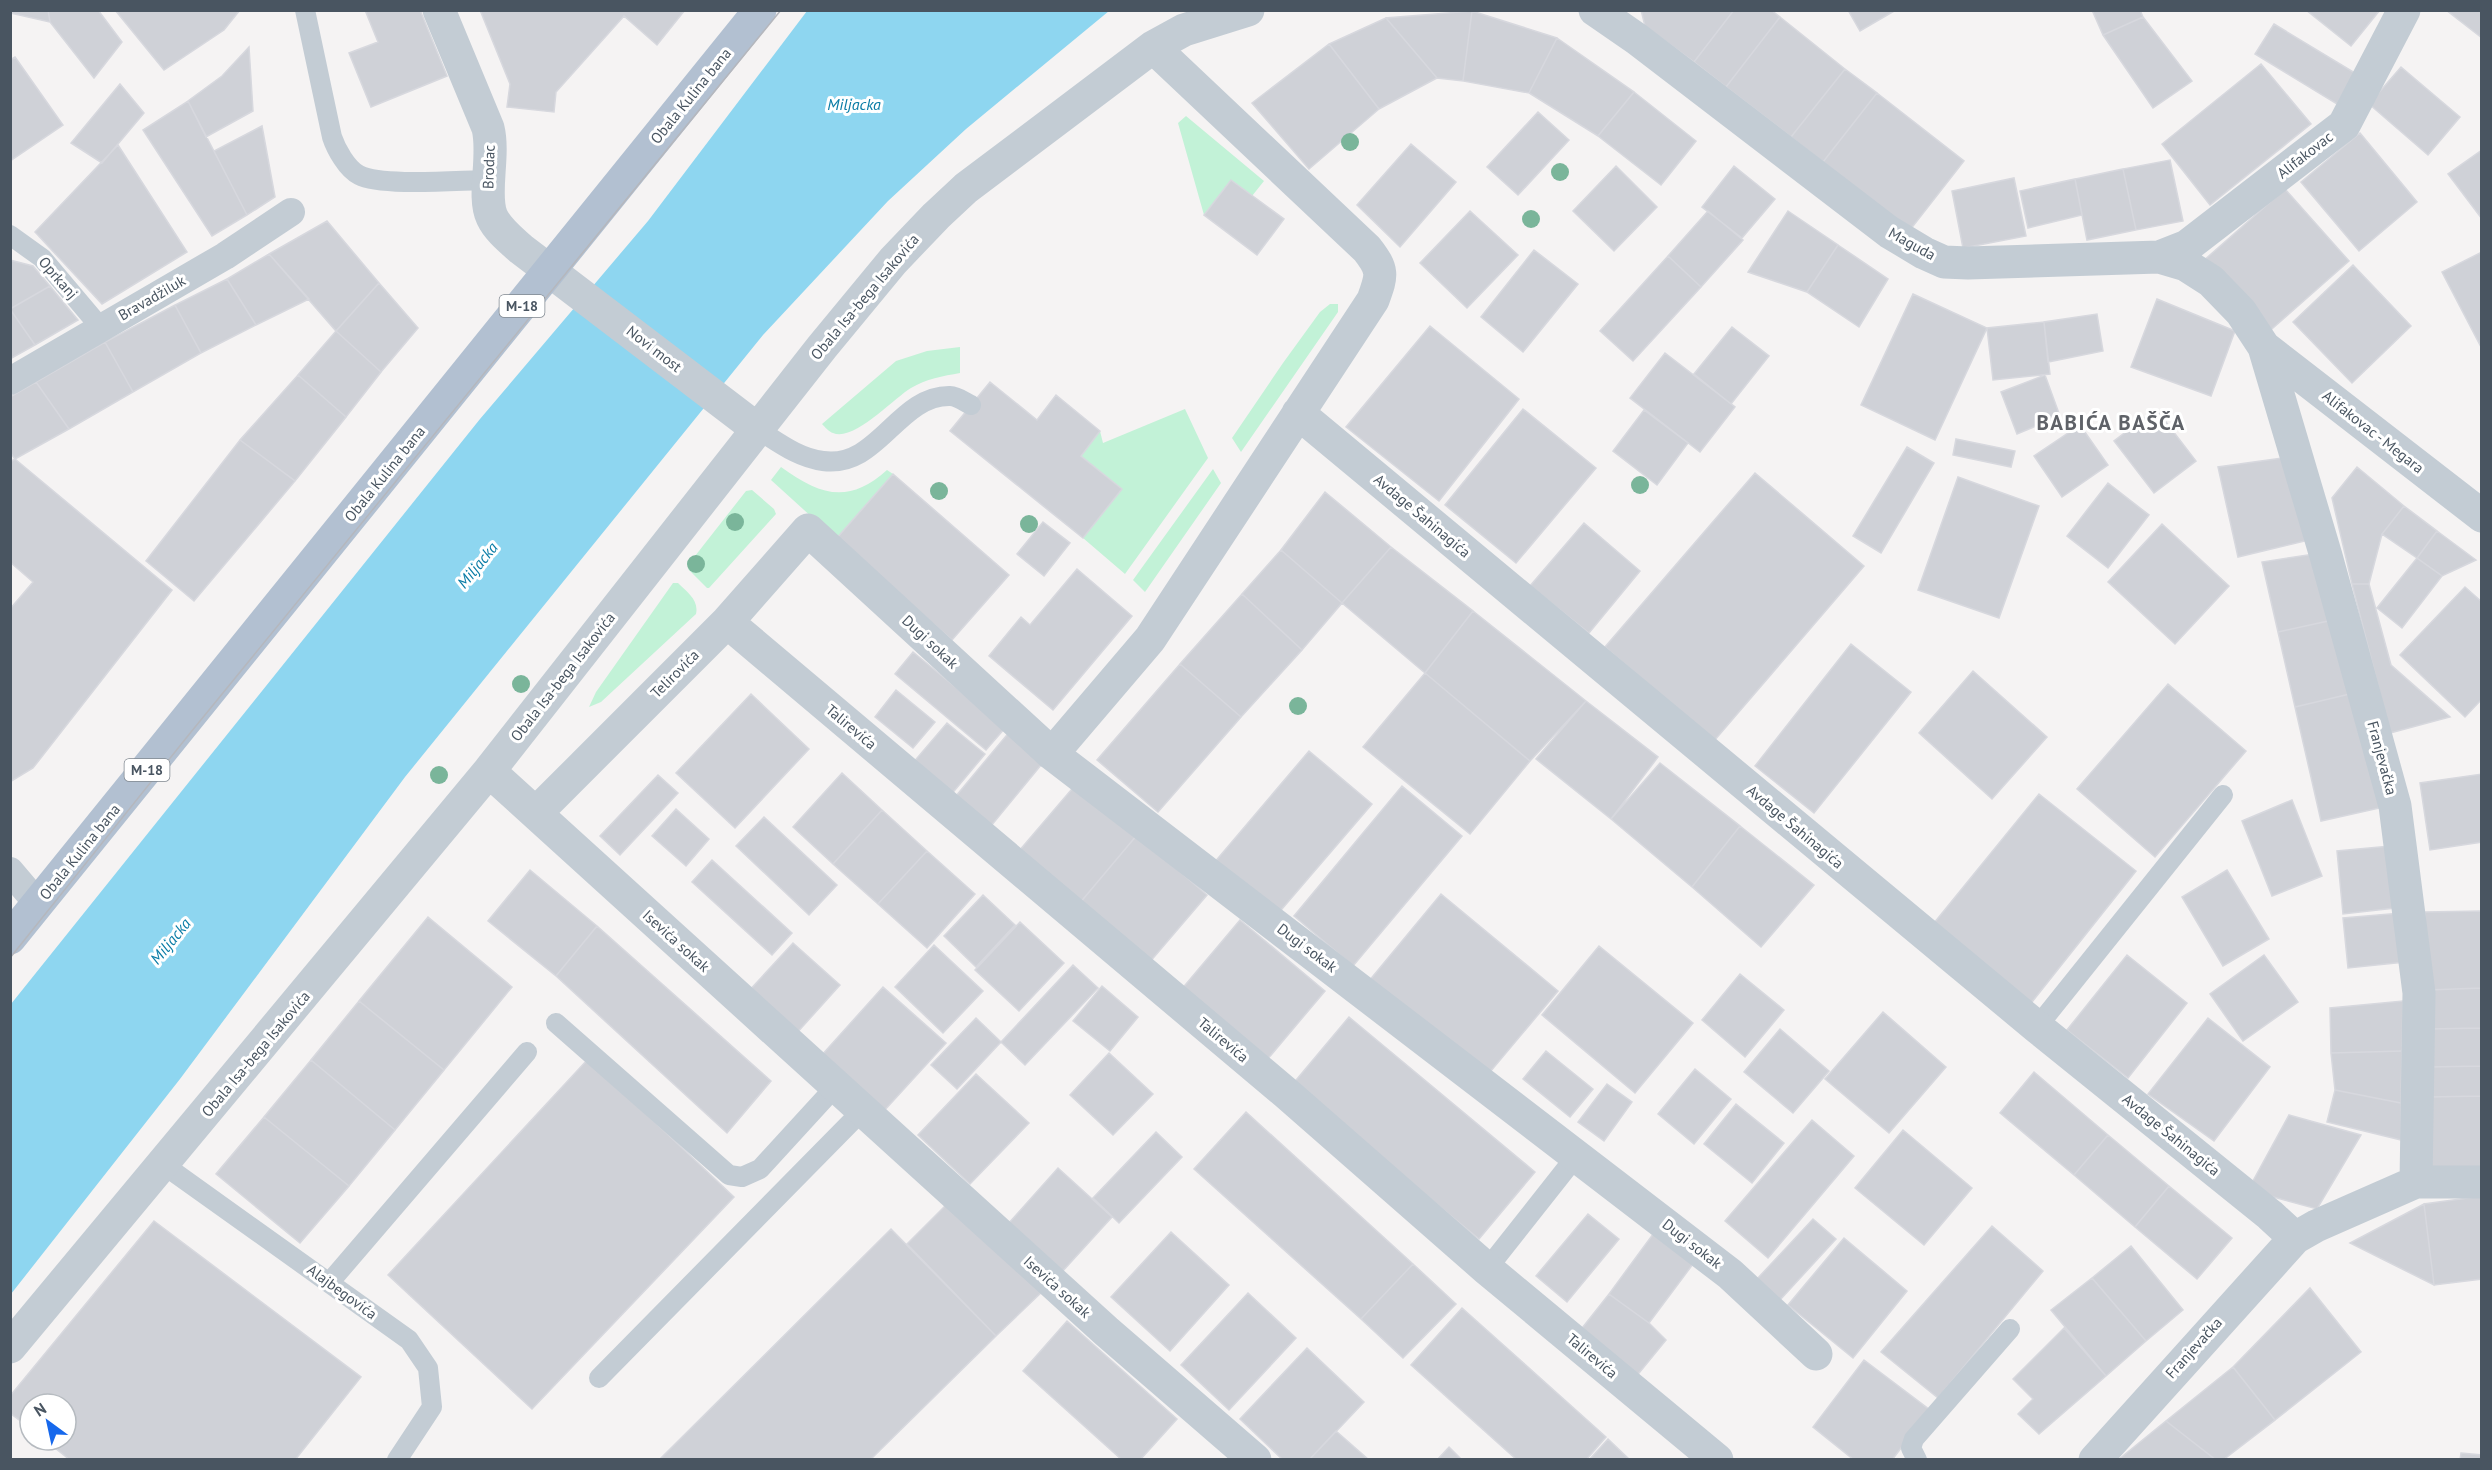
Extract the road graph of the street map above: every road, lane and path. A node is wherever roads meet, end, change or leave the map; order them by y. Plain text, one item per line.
1 (305, 10) edge
2 (439, 10) edge
3 (760, 10) edge
4 (1248, 10) edge
5 (1595, 10) edge
6 (2404, 10) edge
7 (1153, 47) junction
8 (490, 180) junction
9 (291, 212) dead end
10 (10, 235) edge
11 (2159, 257) junction
12 (563, 280) junction
13 (101, 328) junction
14 (2264, 347) junction
15 (10, 381) edge
16 (971, 405) dead end
17 (1298, 413) junction
18 (757, 429) junction
19 (2481, 516) edge
20 (808, 530) joint
21 (727, 622) junction
22 (1052, 754) junction
23 (489, 771) junction
24 (2223, 795) dead end
25 (536, 813) junction
26 (10, 871) edge
27 (38, 904) junction
28 (10, 938) edge
29 (556, 1023) dead end
30 (2037, 1027) junction
31 (527, 1052) dead end
32 (836, 1086) junction
33 (863, 1110) junction
34 (1578, 1155) junction
35 (164, 1165) junction
36 (2416, 1182) junction
37 (2481, 1182) edge
38 (2295, 1238) junction
39 (1487, 1269) junction
40 (328, 1282) junction
41 (2010, 1329) dead end
42 (10, 1347) edge
43 (1816, 1354) dead end
44 (599, 1378) dead end
45 (397, 1460) edge
46 (1255, 1460) edge
47 (1717, 1460) edge
48 (1917, 1460) edge
49 (2096, 1460) edge

1 - 8 lane
2 - 8 street, Brodac
3 - 12 main road, Obala Kulina bana / M-18
4 - 7 street, Obala Isa-bega Isakovića
5 - 11 street, Maguda
6 - 11 street, Alifakovac
7 - 17 street
7 - 18 street, Obala Isa-bega Isakovića
8 - 12 street, Brodac
9 - 13 street, Bravadžiluk
10 - 13 lane, Oprkanj
11 - 14 street, Maguda
12 - 18 street, Novi most
12 - 27 main road, Obala Kulina bana / M-18
13 - 15 street, Bravadžiluk
14 - 19 street, Alifakovac - Megara
14 - 36 street, Franjevačka
16 - 18 lane
17 - 22 street
17 - 30 street, Avdage Šahinagića
18 - 23 street, Obala Isa-bega Isakovića
20 - 21 street, Telirovića
20 - 22 street, Dugi sokak
21 - 25 street, Telirovića
21 - 39 street, Talirevića
22 - 34 street, Dugi sokak
23 - 25 street, Isevića sokak
23 - 35 street, Obala Isa-bega Isakovića
24 - 30 lane
25 - 32 street, Isevića sokak
26 - 27 street
27 - 28 main road, Obala Kulina bana / M-18
29 - 32 lane
30 - 38 street, Avdage Šahinagića
31 - 40 lane
32 - 33 street, Isevića sokak
33 - 44 lane
33 - 46 street, Isevića sokak
34 - 39 lane
34 - 43 street, Dugi sokak
35 - 40 lane, Alajbegovića
35 - 42 street, Obala Isa-bega Isakovića
36 - 37 street
36 - 38 street, Franjevačka
38 - 49 street, Franjevačka
39 - 47 street, Talirevića
40 - 45 lane, Alajbegovića
41 - 48 lane

